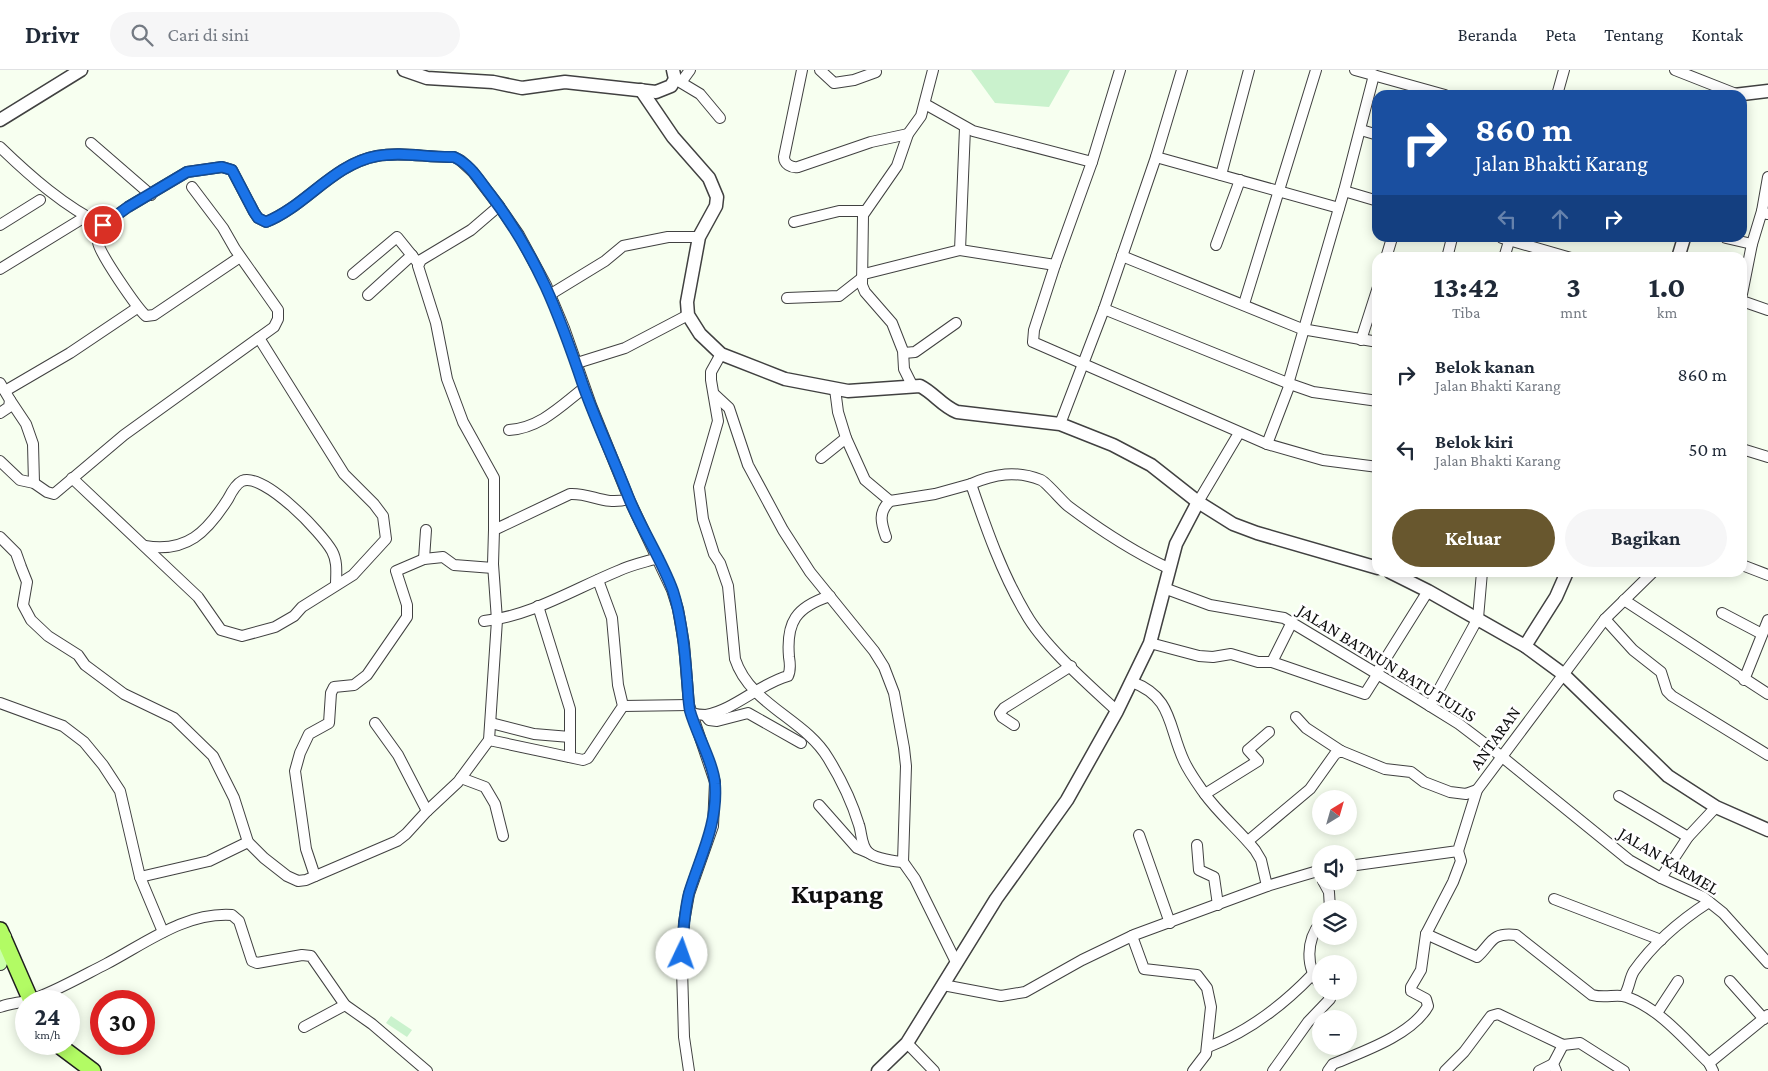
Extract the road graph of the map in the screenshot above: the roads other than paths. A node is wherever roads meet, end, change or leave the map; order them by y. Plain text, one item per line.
1 (81, 70) edge
2 (404, 70) edge
3 (690, 70) edge
4 (802, 70) edge
5 (820, 70) edge
6 (933, 70) edge
7 (1120, 70) edge
8 (1182, 70) edge
9 (1250, 70) edge
10 (1316, 70) edge
11 (1355, 70) edge
12 (1564, 70) edge
13 (1675, 70) edge
14 (876, 72) dead end
15 (431, 74) edge
16 (1374, 75) junction
17 (677, 77) edge
18 (642, 90) junction
19 (1427, 90) edge
20 (1558, 90) edge
21 (1725, 90) edge
22 (1768, 91) edge
23 (1747, 92) edge
24 (925, 104) junction
25 (720, 118) dead end
26 (0, 120) edge
27 (964, 128) junction
28 (1361, 130) junction
29 (1372, 133) edge
30 (908, 134) junction
31 (90, 143) dead end
32 (0, 147) edge
33 (1156, 156) junction
34 (1092, 162) junction
35 (1221, 175) junction
36 (1768, 176) edge
37 (1240, 180) junction
38 (192, 187) dead end
39 (1277, 191) junction
40 (1344, 191) junction
41 (151, 195) junction
42 (1372, 199) edge
43 (40, 200) dead end
44 (499, 206) junction
45 (1339, 208) junction
46 (864, 211) junction
47 (1765, 213) edge
48 (80, 220) dead end
49 (794, 222) dead end
50 (0, 225) edge
51 (105, 232) dead end
52 (700, 237) junction
53 (1520, 242) edge
54 (1743, 242) edge
55 (1752, 244) junction
56 (1216, 245) dead end
57 (960, 250) junction
58 (1551, 252) edge
59 (1122, 256) junction
60 (240, 257) junction
61 (415, 259) junction
62 (1054, 265) junction
63 (0, 269) edge
64 (1747, 269) edge
65 (353, 274) dead end
66 (863, 276) junction
67 (551, 294) junction
68 (368, 295) dead end
69 (787, 298) dead end
70 (1244, 304) junction
71 (1747, 304) edge
72 (1372, 306) edge
73 (137, 308) junction
74 (1104, 309) junction
75 (1768, 310) edge
76 (688, 314) junction
77 (956, 323) dead end
78 (1302, 329) junction
79 (259, 338) junction
80 (1361, 340) junction
81 (1372, 341) edge
82 (721, 354) junction
83 (904, 354) junction
84 (577, 363) junction
85 (1083, 365) junction
86 (1289, 384) junction
87 (912, 385) junction
88 (584, 388) junction
89 (835, 389) junction
90 (5, 392) edge
91 (715, 395) junction
92 (1372, 400) edge
93 (0, 413) edge
94 (1060, 424) junction
95 (509, 430) dead end
96 (1239, 432) junction
97 (846, 438) junction
98 (1267, 444) junction
99 (1747, 451) edge
100 (1768, 457) edge
101 (821, 458) dead end
102 (0, 461) edge
103 (1372, 466) edge
104 (72, 478) junction
105 (34, 483) junction
106 (971, 484) junction
107 (629, 499) junction
108 (890, 501) junction
109 (1198, 502) junction
110 (426, 530) dead end
111 (494, 530) junction
112 (0, 537) edge
113 (886, 537) dead end
114 (144, 546) junction
115 (658, 558) junction
116 (424, 559) junction
117 (1372, 566) edge
118 (1747, 567) edge
119 (493, 568) junction
120 (1168, 568) junction
121 (1768, 575) edge
122 (1400, 577) edge
123 (1482, 577) edge
124 (1566, 577) edge
125 (1648, 577) edge
126 (598, 580) junction
127 (336, 585) junction
128 (1164, 588) junction
129 (1428, 591) junction
130 (830, 596) junction
131 (1624, 600) junction
132 (538, 606) junction
133 (1722, 613) dead end
134 (1478, 618) junction
135 (1605, 619) junction
136 (497, 620) junction
137 (1768, 620) edge
138 (484, 621) dead end
139 (1292, 622) junction
140 (1762, 634) junction
141 (1150, 643) junction
142 (1525, 646) junction
143 (1272, 662) junction
144 (1071, 666) junction
145 (1563, 674) junction
146 (1376, 675) junction
147 (1744, 680) junction
148 (1132, 682) junction
149 (756, 692) junction
150 (1768, 694) edge
151 (0, 703) edge
152 (622, 706) junction
153 (1430, 706) junction
154 (690, 709) junction
155 (1117, 711) junction
156 (706, 715) junction
157 (1296, 717) dead end
158 (375, 723) dead end
159 (491, 723) junction
160 (1014, 725) dead end
161 (1269, 732) dead end
162 (570, 737) junction
163 (488, 740) junction
164 (801, 743) dead end
165 (1341, 751) junction
166 (1768, 755) edge
167 (1501, 756) junction
168 (570, 757) junction
169 (461, 778) junction
170 (1477, 790) junction
171 (1205, 794) junction
172 (1619, 796) dead end
173 (819, 805) dead end
174 (1716, 807) junction
175 (428, 811) junction
176 (1768, 830) edge
177 (1139, 835) dead end
178 (503, 836) dead end
179 (1688, 837) junction
180 (1248, 841) junction
181 (248, 842) junction
182 (1197, 845) dead end
183 (1458, 851) junction
184 (869, 854) junction
185 (902, 862) junction
186 (1357, 865) edge
187 (315, 876) junction
188 (140, 877) junction
189 (1312, 877) edge
190 (1661, 878) junction
191 (1267, 886) junction
192 (1554, 898) dead end
193 (1709, 902) junction
194 (1218, 905) junction
195 (1170, 923) junction
196 (163, 932) junction
197 (2, 934) edge
198 (1426, 934) junction
199 (1132, 936) junction
200 (1312, 938) edge
201 (1661, 940) junction
202 (956, 962) junction
203 (0, 963) edge
204 (1768, 963) edge
205 (1312, 974) joint
206 (1678, 981) dead end
207 (1730, 981) dead end
208 (943, 985) junction
209 (26, 990) edge
210 (53, 990) edge
211 (1624, 996) junction
212 (1329, 1000) edge
213 (15, 1004) edge
214 (345, 1005) junction
215 (0, 1007) edge
216 (1657, 1013) junction
217 (1766, 1017) edge
218 (304, 1027) dead end
219 (906, 1043) junction
220 (1563, 1045) junction
221 (1208, 1047) junction
222 (72, 1055) edge
223 (1711, 1067) edge
224 (1554, 1068) edge
225 (93, 1071) edge
226 (427, 1071) edge
227 (689, 1071) edge
228 (878, 1071) edge
229 (934, 1071) edge
230 (1193, 1071) edge
231 (1273, 1071) edge
232 (1328, 1071) edge
233 (1445, 1071) edge
234 (1539, 1071) edge
235 (1624, 1071) edge

1 - 26 street
2 - 15 street
3 - 17 street
4 - 30 street
5 - 14 street
6 - 24 street
7 - 34 street
8 - 33 street
9 - 35 street
10 - 39 street
11 - 16 street
12 - 20 street
13 - 21 street
15 - 18 street
16 - 19 street
16 - 28 street
17 - 18 street
17 - 25 street
18 - 52 street
22 - 23 street
24 - 27 street
24 - 30 street
27 - 34 street
27 - 57 street
28 - 29 street
28 - 40 street
30 - 46 street
31 - 41 street
32 - 41 street
33 - 35 street
33 - 59 street
34 - 62 street
35 - 37 street
36 - 47 street
37 - 39 street
37 - 56 street
38 - 60 street
39 - 45 street
39 - 70 street
40 - 42 street
40 - 45 street
41 - 44 street
43 - 50 street
44 - 61 street
44 - 67 street
45 - 78 street
46 - 49 street
46 - 66 street
47 - 55 street
48 - 63 street
51 - 73 street
52 - 67 street
52 - 76 street
53 - 58 street
54 - 55 street
55 - 64 street
57 - 62 street
57 - 66 street
59 - 70 street
59 - 74 street
60 - 73 street
60 - 79 street
61 - 65 street
61 - 68 street
61 - 111 street
62 - 85 street
66 - 69 street
66 - 83 street
67 - 84 street
70 - 78 street
71 - 75 street
72 - 80 street
73 - 90 street
74 - 85 street
74 - 86 street
76 - 82 street
76 - 84 street
77 - 83 street
78 - 80 street
78 - 86 street
79 - 104 street
79 - 127 street
80 - 81 street
82 - 89 street
82 - 91 street
83 - 87 street
84 - 88 street
85 - 94 street
85 - 96 street
86 - 92 street
86 - 98 street
87 - 89 street
87 - 94 street
88 - 95 street
88 - 107 street
89 - 97 street
90 - 93 street
90 - 105 street
91 - 130 street
91 - 149 street
94 - 109 street
96 - 98 street
96 - 109 street
97 - 101 street
97 - 108 street
98 - 103 street
99 - 100 street
102 - 105 street
104 - 105 street
104 - 114 street
106 - 108 street
106 - 120 street
106 - 144 street
107 - 111 street
107 - 115 street
108 - 113 street
109 - 117 street
109 - 120 street
110 - 116 street
111 - 119 street
112 - 181 street
114 - 127 street
114 - 127 street
115 - 126 street
115 - 154 street
116 - 119 street
116 - 187 street
118 - 121 street
119 - 136 street
120 - 128 street
122 - 129 street
123 - 134 street
124 - 142 street
125 - 131 street, ANTARAN
126 - 132 street
126 - 152 street
128 - 139 street, JALAN BATNUN BATU TULIS
128 - 141 street
129 - 134 street
129 - 146 street
130 - 149 street
130 - 185 street
131 - 135 street, ANTARAN
131 - 147 street
132 - 136 street
132 - 162 street
133 - 140 street
134 - 142 street
134 - 153 street
135 - 145 street, ANTARAN
135 - 166 street
136 - 138 street
136 - 159 street
137 - 140 street
139 - 143 street
139 - 146 street, JALAN BATNUN BATU TULIS
140 - 147 street
141 - 143 street
141 - 148 street
142 - 145 street
143 - 146 street
144 - 155 street
144 - 160 street
145 - 167 street, ANTARAN
145 - 174 street
146 - 153 street, JALAN BATNUN BATU TULIS
147 - 150 street
148 - 155 street
148 - 171 street
149 - 156 street
149 - 184 street
151 - 188 street
152 - 154 street
152 - 168 street
153 - 167 street, JALAN BATNUN BATU TULIS
154 - 156 street
154 - 227 street
155 - 202 street
156 - 164 street
157 - 165 street
158 - 175 street
159 - 162 street
159 - 163 street
161 - 171 street
162 - 168 street
163 - 168 street
163 - 169 street
165 - 170 street
165 - 180 street
167 - 170 street, ANTARAN
167 - 190 street, JALAN KARMEL
169 - 175 street
169 - 178 street
170 - 183 street, ANTARAN
171 - 180 street
172 - 179 street
173 - 184 street
174 - 176 street
174 - 179 street
175 - 187 street
177 - 195 street
179 - 190 street
180 - 191 street
181 - 187 street
181 - 188 street
182 - 194 street
183 - 186 street
183 - 198 street, ANTARAN
184 - 185 street
185 - 202 street
188 - 196 street
189 - 191 street
190 - 193 street, JALAN KARMEL
191 - 194 street
192 - 201 street
193 - 201 street
193 - 204 street, JALAN KARMEL
194 - 195 street
195 - 199 street
196 - 210 street
196 - 214 street
197 - 203 main road
197 - 209 main road
198 - 211 street
198 - 232 street, ANTARAN
199 - 208 street
199 - 221 street
200 - 205 street
201 - 211 street
202 - 208 street
205 - 221 street
206 - 216 street
207 - 217 street
208 - 219 street
211 - 216 street
212 - 231 street
213 - 215 street
214 - 218 street
214 - 226 street
216 - 223 street
217 - 223 street
219 - 228 street
219 - 229 street
220 - 224 street
220 - 233 street
220 - 235 street
221 - 230 street
222 - 225 main road
224 - 234 street

